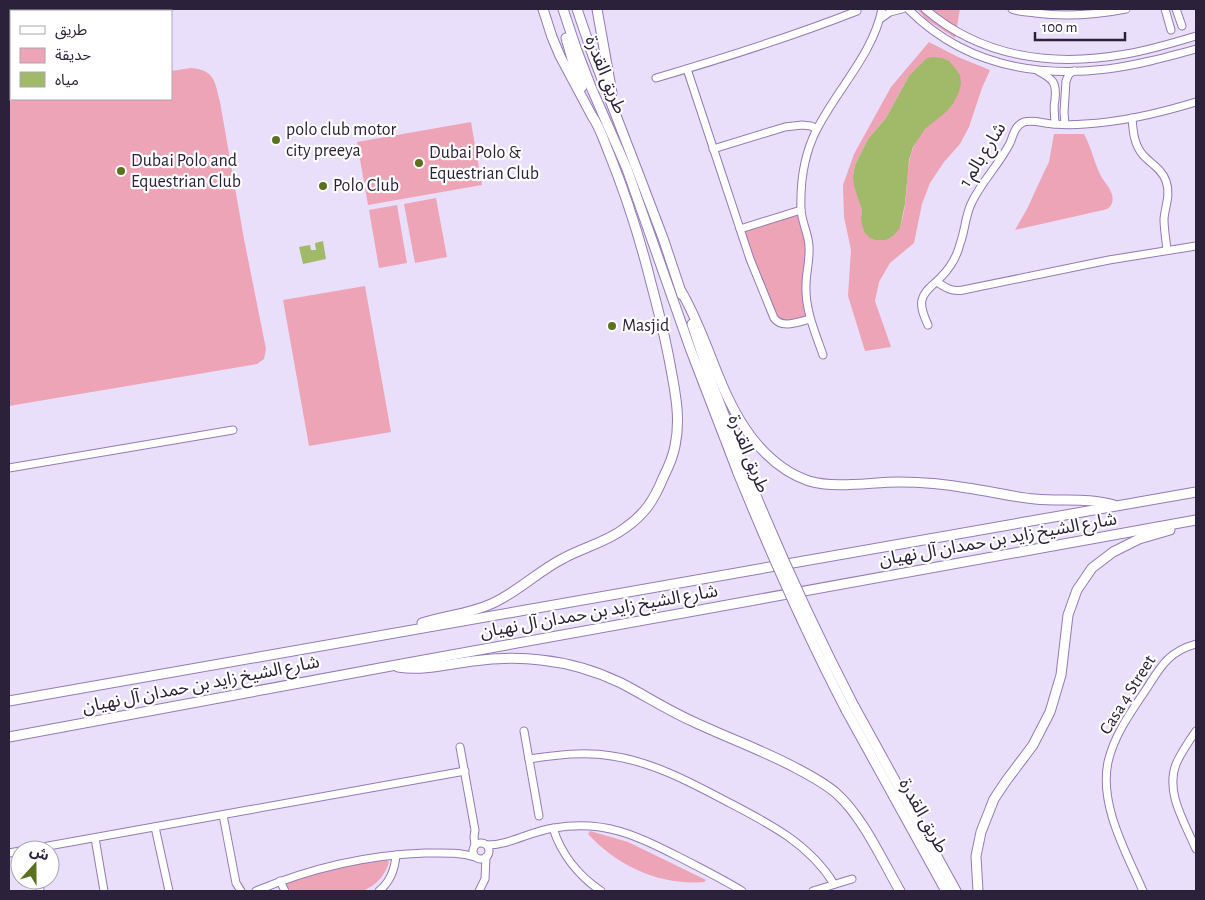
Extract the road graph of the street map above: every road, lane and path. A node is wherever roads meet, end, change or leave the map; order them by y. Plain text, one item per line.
1 (543, 9) edge
2 (559, 9) edge
3 (563, 9) edge
4 (577, 9) edge
5 (597, 9) edge
6 (882, 9) edge
7 (902, 9) edge
8 (908, 9) edge
9 (925, 9) edge
10 (1012, 9) edge
11 (1126, 9) edge
12 (1165, 9) edge
13 (1176, 9) edge
14 (857, 11) dead end
15 (1089, 12) edge
16 (880, 19) junction
17 (1182, 26) dead end
18 (1171, 30) dead end
19 (1196, 36) edge
20 (959, 47) junction
21 (1196, 49) edge
22 (1010, 53) junction
23 (687, 69) junction
24 (1036, 70) junction
25 (1074, 71) junction
26 (656, 78) dead end
27 (1055, 86) junction
28 (1065, 87) junction
29 (1054, 100) junction
30 (1065, 100) junction
31 (1196, 102) edge
32 (615, 113) junction
33 (1132, 118) junction
34 (597, 123) junction
35 (1055, 124) junction
36 (1065, 124) junction
37 (817, 128) junction
38 (713, 149) junction
39 (801, 210) junction
40 (740, 229) junction
41 (1196, 246) edge
42 (1167, 250) junction
43 (937, 282) junction
44 (681, 291) junction
45 (810, 319) junction
46 (928, 325) dead end
47 (823, 355) dead end
48 (233, 430) dead end
49 (9, 468) edge
50 (742, 471) junction
51 (1196, 492) edge
52 (1117, 505) junction
53 (1196, 521) edge
54 (400, 632) junction
55 (1196, 644) edge
56 (391, 666) junction
57 (9, 701) edge
58 (850, 708) junction
59 (524, 731) dead end
60 (1196, 731) edge
61 (21, 735) junction
62 (9, 737) edge
63 (9, 742) edge
64 (460, 747) dead end
65 (529, 759) junction
66 (465, 771) junction
67 (223, 815) junction
68 (539, 816) dead end
69 (156, 827) junction
70 (553, 828) junction
71 (95, 838) junction
72 (60, 845) edge
73 (1196, 849) edge
74 (481, 850) junction
75 (396, 855) junction
76 (852, 879) dead end
77 (280, 881) junction
78 (834, 884) junction
79 (104, 891) edge
80 (169, 891) edge
81 (241, 891) edge
82 (256, 891) edge
83 (286, 891) edge
84 (379, 891) edge
85 (479, 891) edge
86 (601, 891) edge
87 (742, 891) edge
88 (813, 891) edge
89 (900, 891) edge
90 (946, 891) edge
91 (956, 891) edge
92 (978, 891) edge
93 (1143, 891) edge

1 - 34 main road, طريق القدرة
2 - 34 main road
3 - 50 main road, طريق القدرة
4 - 32 main road, طريق القدرة
5 - 32 main road, طريق القدرة
6 - 16 street
7 - 16 street
8 - 20 street
9 - 22 street
10 - 15 street
11 - 15 street
12 - 18 street
13 - 17 street
14 - 23 street
16 - 37 street
19 - 22 street
20 - 22 street
20 - 24 street
21 - 25 street
23 - 26 street
23 - 38 street
24 - 25 street
24 - 27 street
25 - 28 street
27 - 28 street
27 - 29 street
28 - 30 street
29 - 30 street
29 - 35 street
30 - 36 street
31 - 33 street, شارع بالم 1
32 - 44 main road, طريق القدرة
33 - 36 street, شارع بالم 1
33 - 42 street
34 - 54 main road, طريق القدرة
35 - 36 street, شارع بالم 1
35 - 43 street, شارع بالم 1
37 - 38 street
37 - 39 street
38 - 40 street
39 - 40 street
39 - 45 street
40 - 45 street
41 - 42 street
42 - 43 street
43 - 46 street, شارع بالم 1
44 - 50 main road, طريق القدرة
44 - 52 main road
45 - 47 street
48 - 49 street
50 - 58 main road, طريق القدرة, bridge
51 - 52 main road, شارع الشيخ زايد بن حمدان آل نهيان
52 - 54 main road, شارع الشيخ زايد بن حمدان آل نهيان
53 - 56 main road, شارع الشيخ زايد بن حمدان آل نهيان
53 - 92 main road
54 - 57 main road, شارع الشيخ زايد بن حمدان آل نهيان
55 - 93 street, Casa 4 Street
56 - 61 main road, شارع الشيخ زايد بن حمدان آل نهيان
56 - 89 main road
58 - 90 main road, طريق القدرة
58 - 91 main road, طريق القدرة
59 - 65 street
60 - 73 street
61 - 62 main road, شارع الشيخ زايد بن حمدان آل نهيان
61 - 63 street
64 - 66 street
65 - 68 street
65 - 78 street
66 - 67 street
66 - 74 street
67 - 69 street
67 - 81 street
69 - 71 street
69 - 80 street
70 - 74 street
70 - 86 street
70 - 87 street
71 - 72 street
71 - 79 street
74 - 75 street
74 - 85 street
75 - 77 street
75 - 84 street
76 - 78 street
77 - 82 street
77 - 83 street
78 - 88 street

